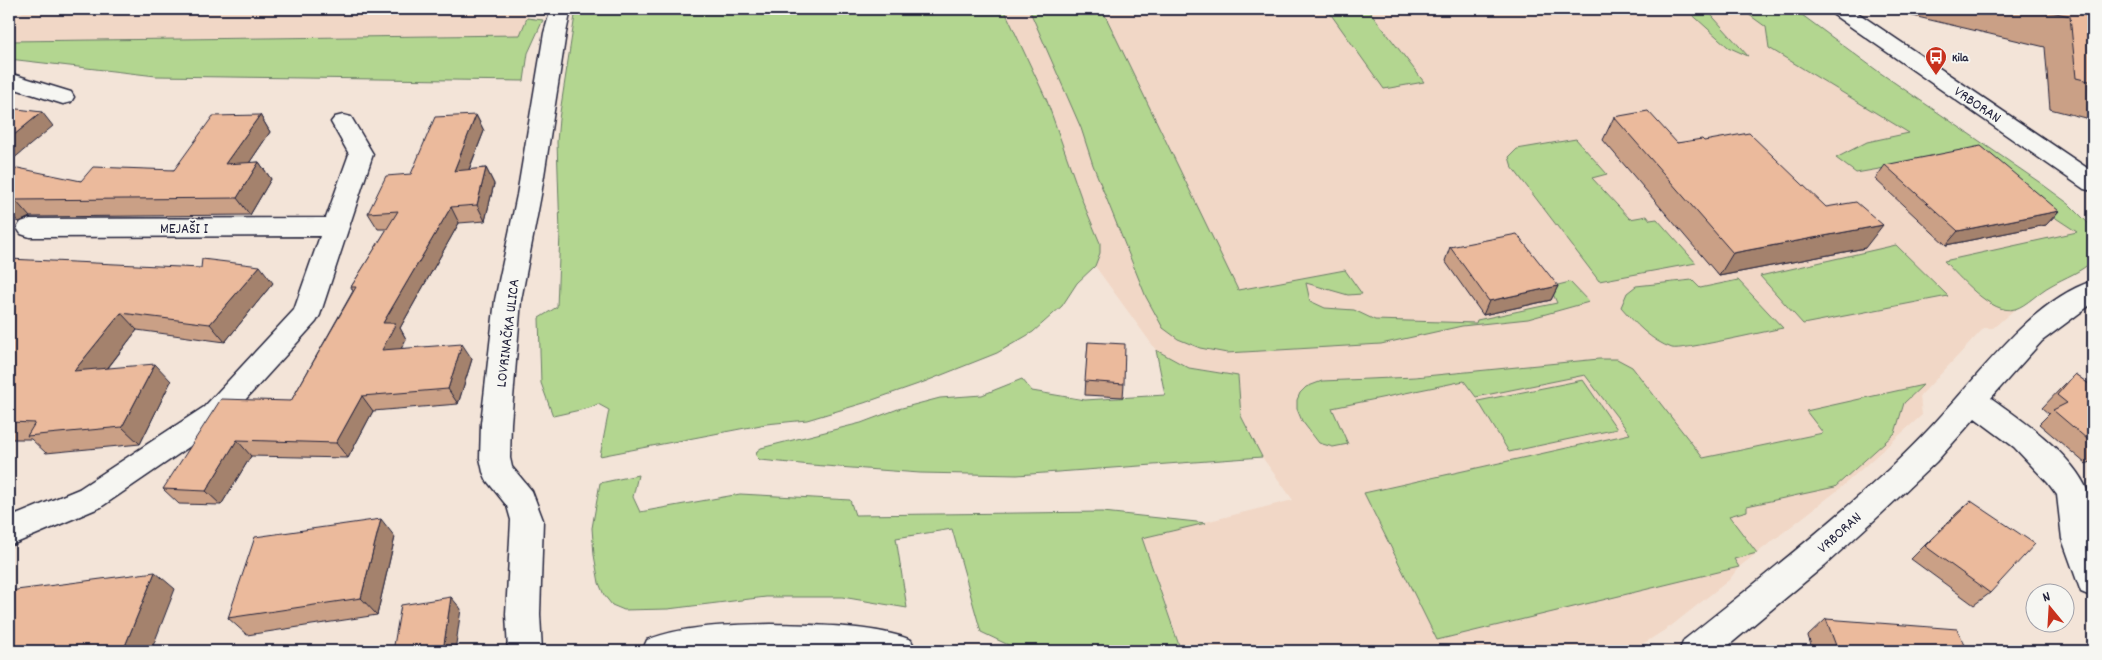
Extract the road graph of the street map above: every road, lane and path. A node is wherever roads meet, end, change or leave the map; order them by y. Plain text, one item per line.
1 (561, 9) edge
2 (1838, 9) edge
3 (9, 80) edge
4 (62, 97) dead end
5 (343, 122) dead end
6 (2093, 183) edge
7 (337, 227) junction
8 (30, 228) dead end
9 (2093, 291) edge
10 (1973, 401) junction
11 (9, 532) edge
12 (2093, 582) edge
13 (525, 651) edge
14 (659, 651) edge
15 (899, 651) edge
16 (1696, 651) edge

1 - 13 street, LOVRINAČKA ULICA
2 - 6 street, VRBORAN
3 - 4 street
5 - 7 street
7 - 8 street, MEJAŠI I
7 - 11 street
9 - 10 street, VRBORAN
10 - 12 street
10 - 16 street, VRBORAN
14 - 15 street

